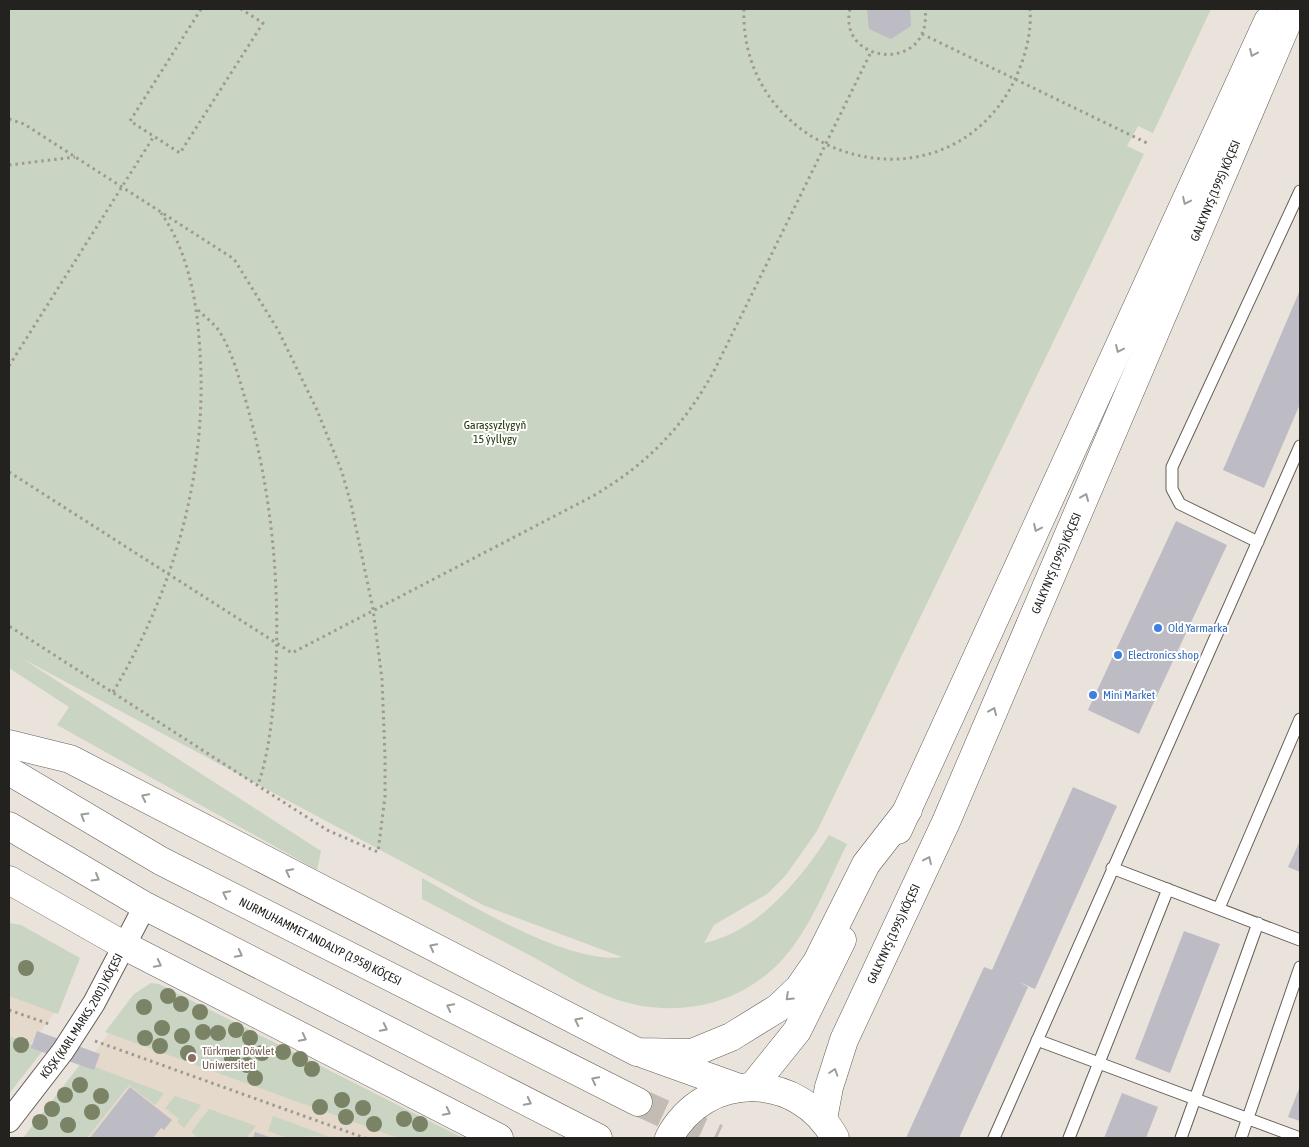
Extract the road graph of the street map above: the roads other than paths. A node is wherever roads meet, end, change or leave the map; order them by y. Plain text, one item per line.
1 (1274, 9) edge
2 (1293, 9) edge
3 (1300, 191) edge
4 (1300, 446) edge
5 (1258, 542) junction
6 (1300, 719) edge
7 (9, 744) edge
8 (9, 771) edge
9 (908, 810) junction
10 (9, 826) edge
11 (1112, 868) junction
12 (9, 880) edge
13 (1168, 889) junction
14 (145, 906) junction
15 (1219, 908) junction
16 (1258, 923) junction
17 (1300, 940) edge
18 (125, 946) junction
19 (1300, 967) edge
20 (1037, 1040) junction
21 (637, 1052) junction
22 (1100, 1064) junction
23 (746, 1087) junction
24 (1194, 1099) junction
25 (638, 1102) tunnel mouth
26 (11, 1115) edge
27 (1248, 1119) junction
28 (829, 1129) edge
29 (499, 1138) edge
30 (598, 1138) edge
31 (669, 1138) edge
32 (994, 1138) edge
33 (1069, 1138) edge
34 (1181, 1138) edge
35 (1241, 1138) edge
36 (1300, 1138) edge

1 -> 9 main road, GALKYNYŞ (1995) KÖÇESI
28 -> 2 main road, GALKYNYŞ (1995) KÖÇESI
3 - 5 lane
4 - 5 lane
5 - 11 lane
6 - 15 lane
21 -> 7 main road
25 -> 8 main road, NURMUHAMMET ANDALYP (1958) KÖÇESI
9 -> 21 main road
9 - 23 main road, GALKYNYŞ (1995) KÖÇESI
10 -> 14 main road
11 - 13 lane
11 - 20 lane
12 - 18 main road
13 - 15 lane
13 - 22 lane
14 - 18 street, KÖŞK (KARL MARKS, 2001) KÖÇESI
14 -> 30 main road
15 - 16 lane
16 - 17 lane
16 - 24 lane
18 - 26 street, KÖŞK (KARL MARKS, 2001) KÖÇESI
18 -> 29 main road
19 - 27 lane
20 - 22 lane
20 - 32 lane
21 - 23 main road
22 - 24 lane
22 - 33 lane
23 - 28 main road
23 - 31 main road
24 - 27 lane
24 - 34 lane
27 - 35 lane
27 - 36 lane

